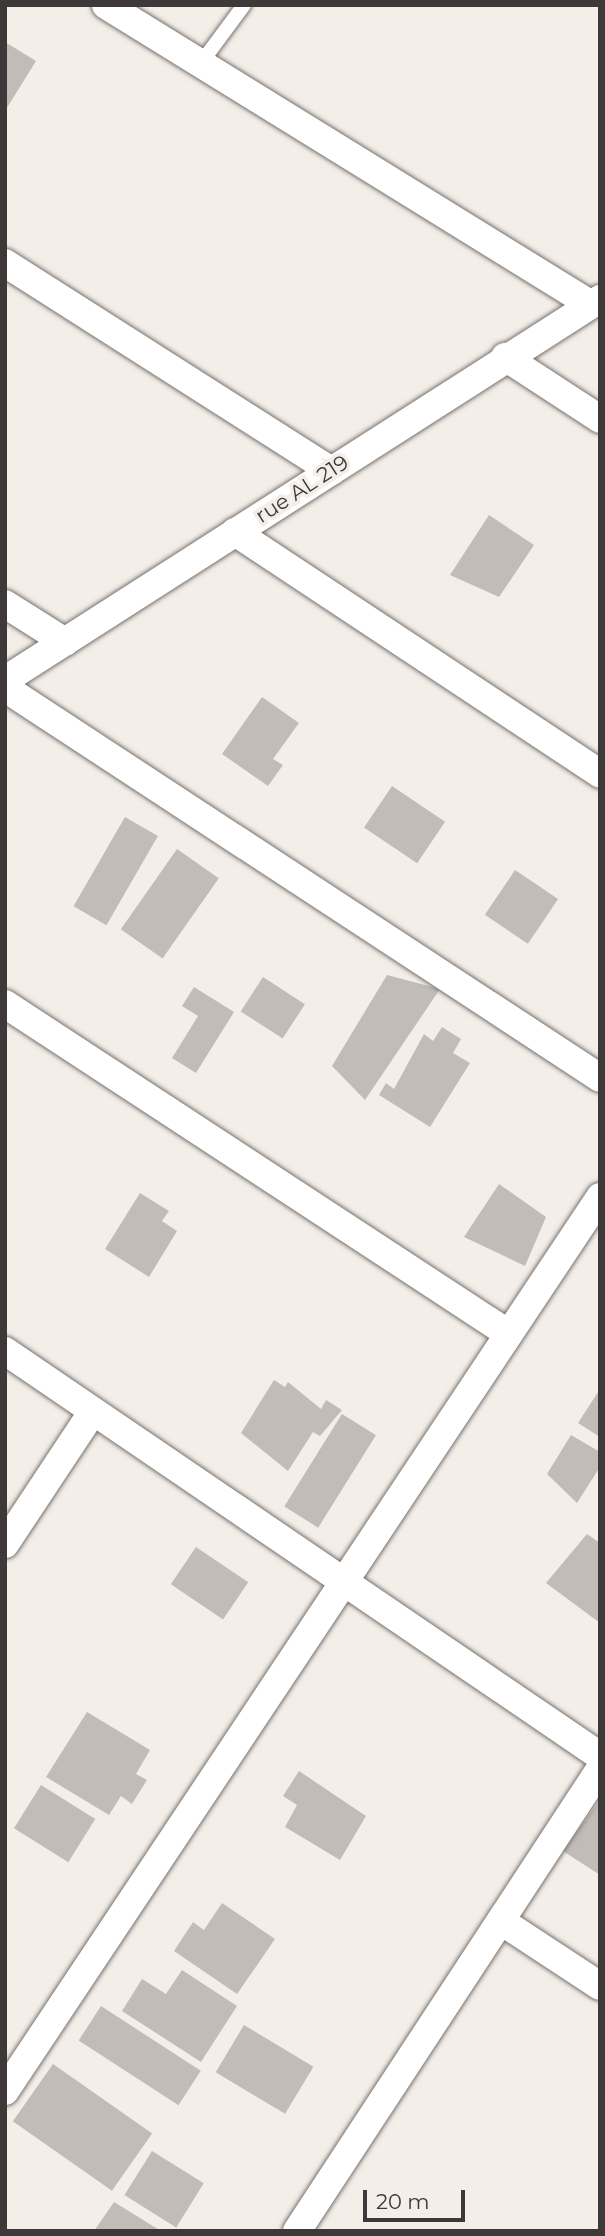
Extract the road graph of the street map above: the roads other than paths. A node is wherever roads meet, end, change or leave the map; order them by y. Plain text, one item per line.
1 (107, 5) edge
2 (244, 5) edge
3 (201, 63) junction
4 (5, 263) edge
5 (595, 301) edge
6 (505, 357) junction
7 (600, 419) edge
8 (331, 471) junction
9 (235, 532) junction
10 (5, 604) edge
11 (65, 642) junction
12 (5, 680) edge
13 (5, 688) edge
14 (600, 774) edge
15 (5, 1004) edge
16 (600, 1078) edge
17 (600, 1197) edge
18 (509, 1334) junction
19 (5, 1351) edge
20 (93, 1411) junction
21 (5, 1544) edge
22 (344, 1582) junction
23 (600, 1756) edge
24 (600, 1769) edge
25 (501, 1921) junction
26 (600, 1986) edge
27 (5, 2091) edge
28 (297, 2231) edge

1 - 3 street
2 - 3 lane
3 - 5 street
4 - 8 street
5 - 6 street, rue AL 219
6 - 7 street
6 - 8 street, rue AL 219
8 - 9 street, rue AL 219
9 - 11 street, rue AL 219
9 - 14 street
10 - 11 street
11 - 12 street, rue AL 219
13 - 16 street
15 - 18 street
17 - 18 street
18 - 22 street
19 - 20 street
20 - 21 street
20 - 22 street
22 - 23 street
22 - 27 street
24 - 25 street
25 - 26 street
25 - 28 street

